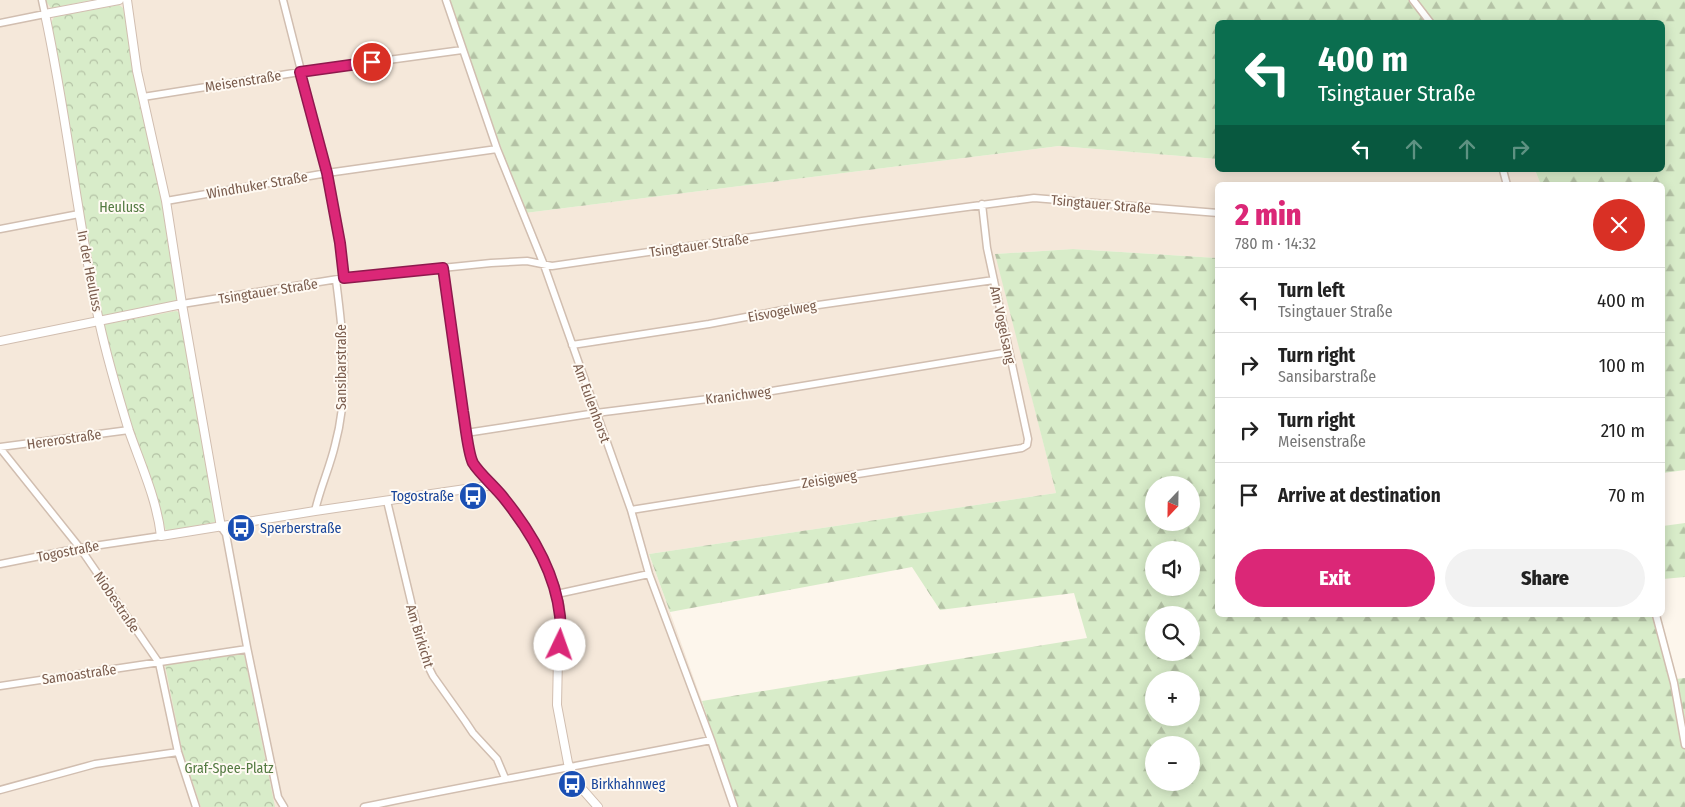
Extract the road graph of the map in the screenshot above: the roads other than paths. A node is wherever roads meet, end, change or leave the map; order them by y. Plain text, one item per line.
1 (42, 0) edge
2 (119, 0) edge
3 (127, 0) edge
4 (283, 0) edge
5 (446, 0) edge
6 (1413, 0) edge
7 (44, 14) junction
8 (1428, 20) edge
9 (0, 23) edge
10 (462, 50) junction
11 (300, 72) junction
12 (143, 97) junction
13 (497, 149) junction
14 (327, 173) junction
15 (166, 201) junction
16 (982, 204) junction
17 (1215, 213) edge
18 (79, 214) junction
19 (0, 229) edge
20 (544, 265) junction
21 (443, 268) junction
22 (344, 278) junction
23 (336, 280) junction
24 (994, 280) junction
25 (182, 304) junction
26 (99, 322) junction
27 (0, 342) edge
28 (572, 345) junction
29 (1009, 352) junction
30 (596, 413) junction
31 (129, 430) junction
32 (466, 433) junction
33 (1027, 445) joint
34 (0, 448) edge
35 (493, 485) junction
36 (387, 501) junction
37 (631, 510) junction
38 (315, 511) junction
39 (221, 526) junction
40 (161, 536) junction
41 (80, 548) junction
42 (0, 564) edge
43 (649, 574) junction
44 (557, 594) junction
45 (1656, 617) edge
46 (248, 649) junction
47 (159, 663) junction
48 (0, 686) edge
49 (711, 740) junction
50 (1685, 745) edge
51 (178, 752) junction
52 (569, 768) junction
53 (505, 778) junction
54 (0, 790) edge
55 (196, 807) edge
56 (284, 807) edge
57 (364, 807) edge
58 (598, 807) edge
59 (734, 807) edge

1 - 7 street, In der Heuluss
2 - 7 street
3 - 12 street
4 - 11 street
5 - 10 street, Am Eulenhorst
6 - 8 street
7 - 9 street
7 - 18 street, In der Heuluss
10 - 11 street, Meisenstraße
10 - 13 street, Am Eulenhorst
11 - 12 street, Meisenstraße
11 - 14 street
12 - 15 street
13 - 14 street, Windhuker Straße
13 - 20 street, Am Eulenhorst
14 - 15 street, Windhuker Straße
14 - 22 street
15 - 25 street
16 - 17 street, Tsingtauer Straße
16 - 20 street, Tsingtauer Straße
16 - 24 street, Am Vogelsang
18 - 19 street
18 - 26 street, In der Heuluss
20 - 21 street, Tsingtauer Straße
20 - 28 street, Am Eulenhorst
21 - 22 street, Tsingtauer Straße
21 - 32 street
22 - 23 street, Tsingtauer Straße
23 - 25 street, Tsingtauer Straße
23 - 38 street, Sansibarstraße
24 - 28 street, Eisvogelweg
24 - 29 street, Am Vogelsang
25 - 26 street
25 - 39 street
26 - 27 street
26 - 31 street, In der Heuluss
28 - 30 street, Am Eulenhorst
29 - 30 street, Kranichweg
29 - 33 street, Am Vogelsang
30 - 32 street, Kranichweg
30 - 37 street, Am Eulenhorst
31 - 34 street, Hererostraße
31 - 40 street, In der Heuluss
32 - 35 street
33 - 37 street, Zeisigweg
34 - 41 street, Niobestraße
35 - 36 street, Togostraße
35 - 44 street
36 - 38 street, Togostraße
36 - 53 street, Am Birkicht
37 - 43 street, Am Eulenhorst
38 - 39 street, Togostraße
39 - 40 street, Togostraße
39 - 46 street
40 - 41 street, Togostraße
41 - 42 street, Togostraße
41 - 47 street, Niobestraße
43 - 44 street
43 - 49 street, Am Eulenhorst
44 - 52 street
45 - 50 street
46 - 47 street
46 - 56 street
47 - 48 street, Samoastraße
47 - 51 street
49 - 52 street
49 - 59 street, Am Eulenhorst
51 - 54 street
51 - 55 street
52 - 53 street
52 - 58 street
53 - 57 street

